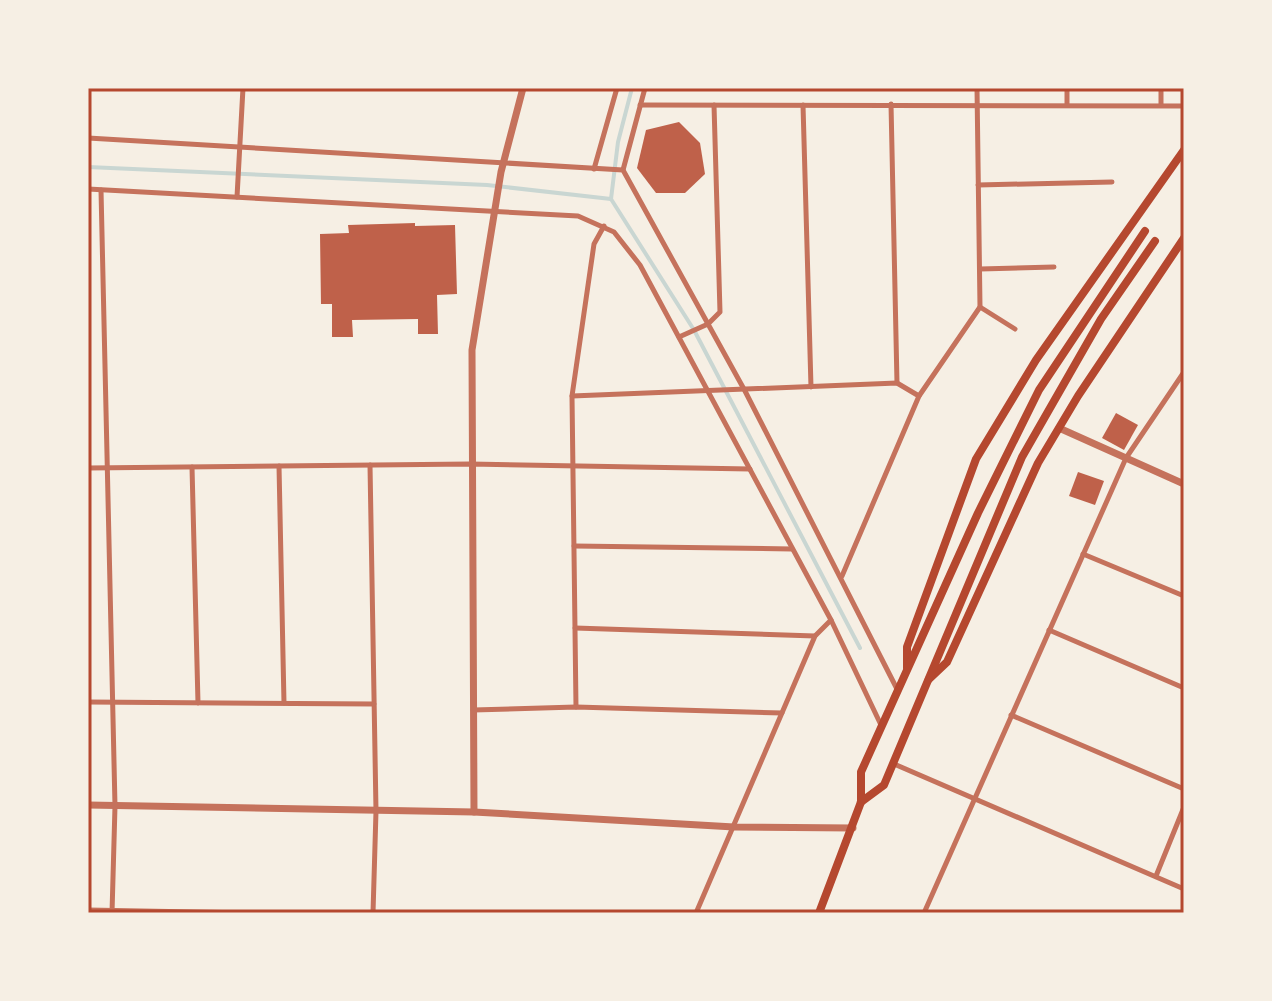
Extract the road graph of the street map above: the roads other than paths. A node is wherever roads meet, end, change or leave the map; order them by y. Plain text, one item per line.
1 (243, 88) edge
2 (523, 88) edge
3 (617, 88) edge
4 (645, 88) edge
5 (977, 88) edge
6 (1067, 88) edge
7 (1161, 88) edge
8 (803, 104) junction
9 (891, 104) junction
10 (977, 104) junction
11 (1067, 104) junction
12 (640, 105) junction
13 (714, 105) junction
14 (1161, 105) junction
15 (1184, 106) edge
16 (88, 138) edge
17 (1184, 150) edge
18 (240, 151) junction
19 (503, 167) junction
20 (594, 169) junction
21 (622, 170) junction
22 (1112, 182) dead end
23 (978, 185) junction
24 (88, 189) edge
25 (101, 190) junction
26 (237, 194) junction
27 (496, 209) junction
28 (604, 226) junction
29 (1145, 231) dead end
30 (1184, 238) edge
31 (1155, 241) dead end
32 (1054, 267) dead end
33 (980, 269) junction
34 (980, 307) junction
35 (705, 325) junction
36 (1015, 329) dead end
37 (681, 336) junction
38 (1184, 372) edge
39 (897, 383) junction
40 (811, 387) junction
41 (745, 391) junction
42 (708, 392) junction
43 (572, 396) junction
44 (919, 396) junction
45 (1059, 428) junction
46 (1126, 458) junction
47 (470, 464) junction
48 (370, 465) junction
49 (279, 466) junction
50 (573, 466) junction
51 (192, 467) junction
52 (88, 468) edge
53 (107, 468) junction
54 (750, 469) junction
55 (1184, 484) edge
56 (574, 546) junction
57 (793, 549) junction
58 (1083, 554) junction
59 (841, 577) junction
60 (1184, 596) edge
61 (831, 620) junction
62 (575, 628) junction
63 (1049, 630) junction
64 (815, 636) junction
65 (907, 668) junction
66 (926, 683) junction
67 (1184, 688) edge
68 (898, 692) junction
69 (88, 702) edge
70 (112, 702) junction
71 (198, 703) junction
72 (284, 703) junction
73 (374, 704) junction
74 (576, 707) junction
75 (473, 710) junction
76 (782, 713) junction
77 (1011, 715) junction
78 (882, 726) junction
79 (894, 764) junction
80 (1184, 789) edge
81 (974, 798) junction
82 (861, 802) junction
83 (88, 805) edge
84 (115, 806) junction
85 (1184, 807) edge
86 (376, 811) junction
87 (474, 812) junction
88 (734, 827) junction
89 (853, 828) junction
90 (1156, 877) junction
91 (1184, 889) edge
92 (88, 910) edge
93 (112, 912) edge
94 (202, 912) edge
95 (249, 913) edge
96 (373, 913) edge
97 (696, 913) edge
98 (819, 913) edge
99 (924, 913) edge

1 - 18 street
2 - 19 street
3 - 20 street
4 - 12 street
5 - 10 street
6 - 11 street
7 - 14 street
8 - 9 street
8 - 13 street
8 - 40 street
9 - 10 street
9 - 39 street
10 - 11 street
10 - 23 street
11 - 14 street
12 - 13 street
12 - 21 street
13 - 35 street
14 - 15 street
16 - 18 street
17 - 65 main road
18 - 19 street
18 - 26 street
19 - 20 street
19 - 27 street
20 - 21 street
21 - 35 street
22 - 23 street
23 - 33 street
24 - 25 street
25 - 26 street
25 - 53 street
26 - 27 street
27 - 28 street
27 - 47 street
28 - 37 street
28 - 43 street
29 - 65 main road
30 - 45 main road
31 - 66 main road
32 - 33 street
33 - 34 street
34 - 36 street
34 - 44 street
35 - 37 street
35 - 41 street
37 - 42 street
38 - 46 street
39 - 40 street
39 - 44 street
40 - 41 street
41 - 42 street
41 - 59 street
42 - 43 street
42 - 54 street
43 - 50 street
44 - 59 street
45 - 46 street
45 - 66 main road
46 - 55 street
46 - 58 street
47 - 48 street
47 - 50 street
47 - 75 street
48 - 49 street
48 - 73 street
49 - 51 street
49 - 72 street
50 - 54 street
50 - 56 street
51 - 53 street
51 - 71 street
52 - 53 street
53 - 70 street
54 - 57 street
56 - 57 street
56 - 62 street
57 - 61 street
58 - 60 street
58 - 63 street
59 - 68 street
61 - 64 street
61 - 78 street
62 - 64 street
62 - 74 street
63 - 67 street
63 - 77 street
64 - 76 street
65 - 68 main road
66 - 79 main road
68 - 78 main road
69 - 70 street
70 - 71 street
70 - 84 street
71 - 72 street
72 - 73 street
73 - 86 street
74 - 75 street
74 - 76 street
75 - 87 street
76 - 88 street
77 - 80 street
77 - 81 street
78 - 82 main road
79 - 81 street
79 - 82 main road
81 - 90 street
81 - 99 street
82 - 89 main road
83 - 84 street
84 - 86 street
84 - 93 street
85 - 90 street
86 - 87 street
86 - 96 street
87 - 88 street
88 - 89 street
88 - 97 street
89 - 98 main road
90 - 91 street
92 - 93 street
93 - 94 street
94 - 95 street

